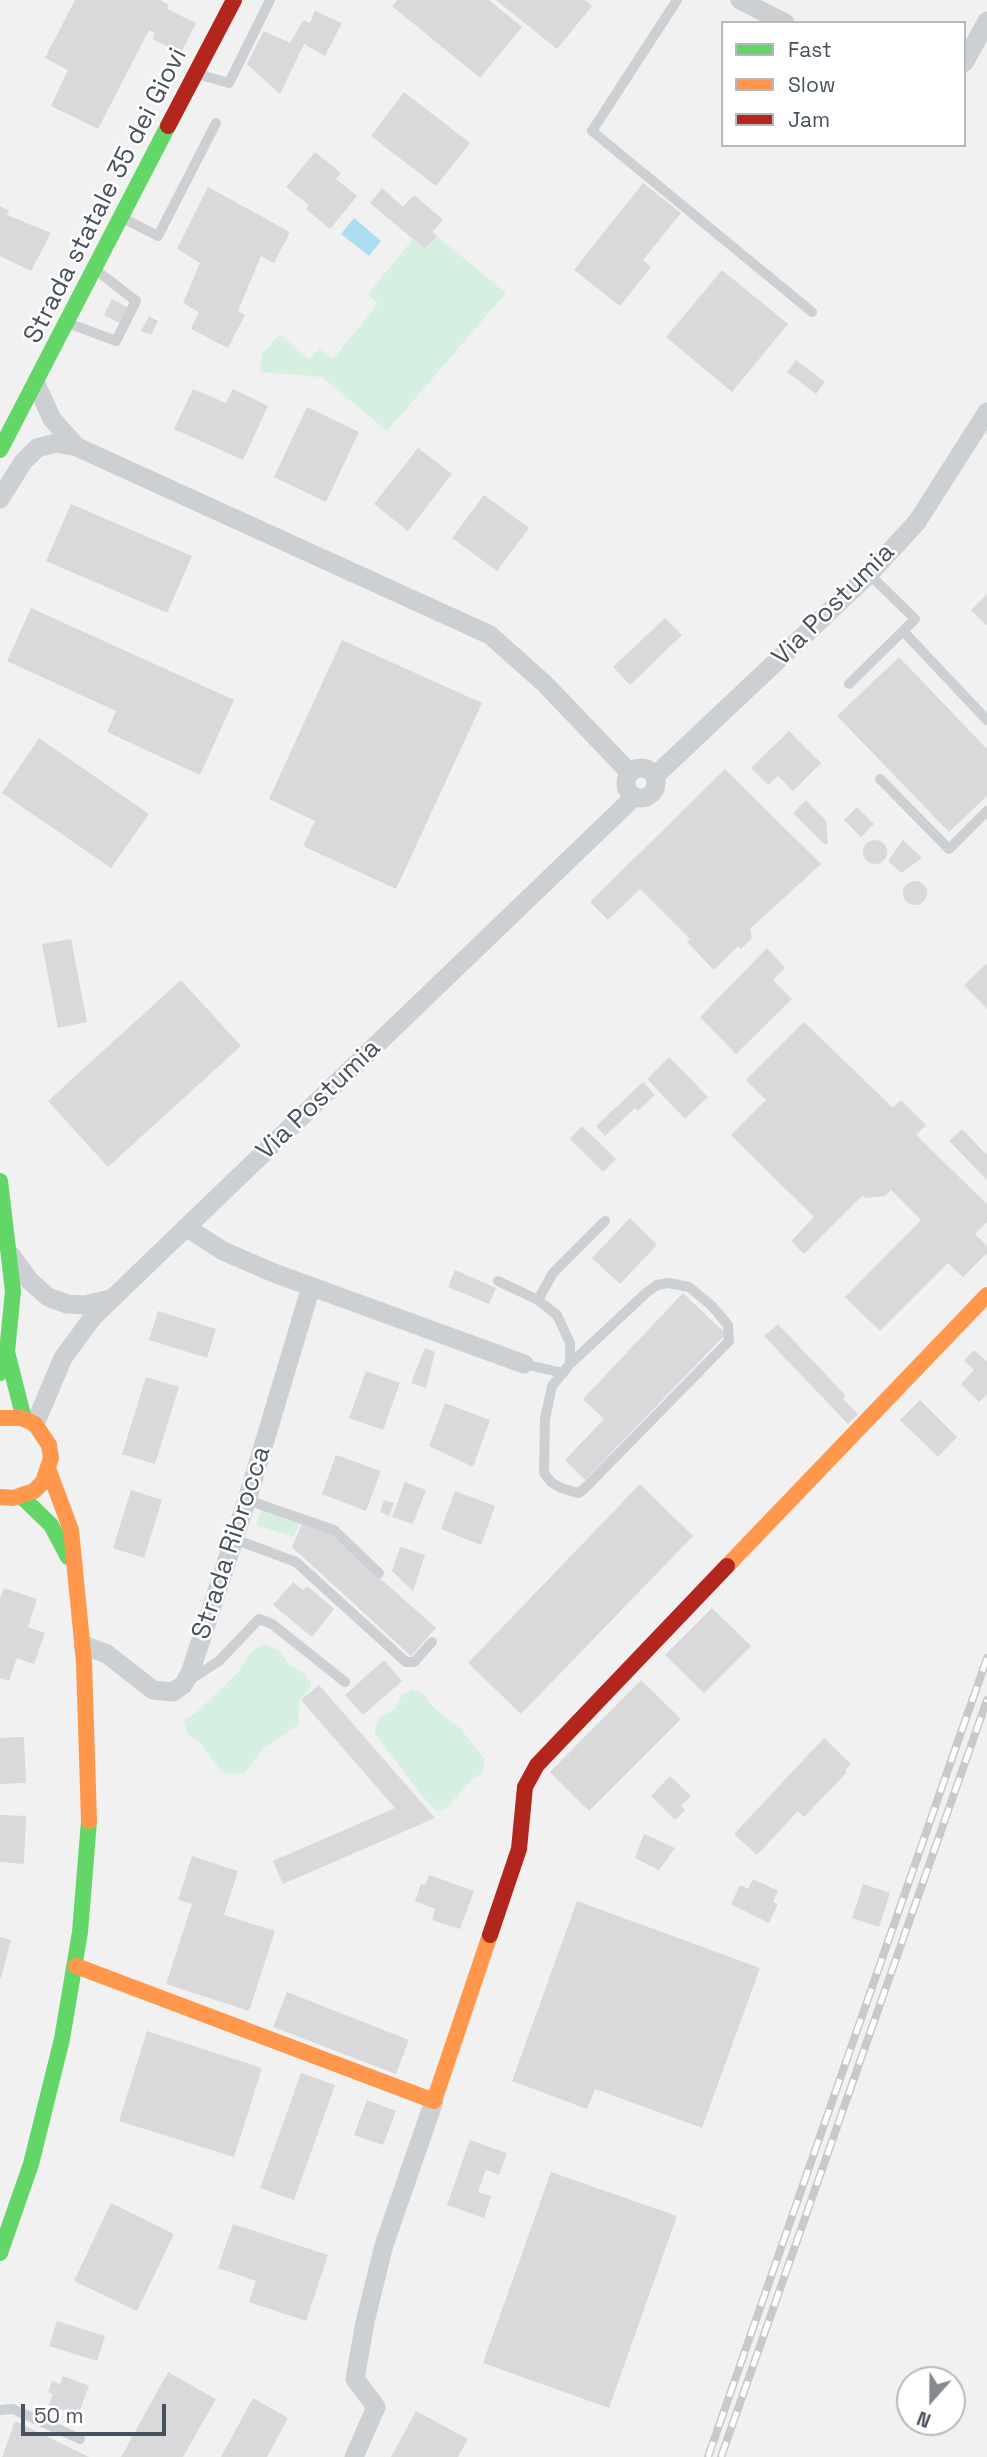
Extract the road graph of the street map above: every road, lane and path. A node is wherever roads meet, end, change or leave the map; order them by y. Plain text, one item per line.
1 (234, 0) edge
2 (270, 0) edge
3 (677, 0) edge
4 (740, 0) edge
5 (781, 21) edge
6 (987, 21) edge
7 (966, 59) edge
8 (196, 74) junction
9 (216, 123) dead end
10 (122, 218) junction
11 (95, 270) junction
12 (812, 312) dead end
13 (68, 323) junction
14 (36, 384) junction
15 (987, 412) edge
16 (77, 447) junction
17 (0, 450) edge
18 (0, 499) edge
19 (869, 574) junction
20 (903, 631) junction
21 (849, 684) dead end
22 (987, 720) edge
23 (630, 773) junction
24 (655, 776) junction
25 (880, 779) dead end
26 (634, 797) junction
27 (987, 811) edge
28 (0, 1181) edge
29 (604, 1221) dead end
30 (186, 1227) junction
31 (11, 1255) junction
32 (498, 1281) dead end
33 (311, 1287) junction
34 (987, 1294) edge
35 (111, 1298) junction
36 (538, 1300) junction
37 (7, 1352) junction
38 (524, 1364) joint
39 (570, 1364) junction
40 (0, 1373) edge
41 (563, 1373) junction
42 (0, 1418) edge
43 (29, 1422) junction
44 (49, 1471) junction
45 (7, 1499) edge
46 (247, 1500) junction
47 (234, 1539) junction
48 (72, 1566) junction
49 (379, 1573) dead end
50 (432, 1642) dead end
51 (83, 1645) junction
52 (345, 1682) dead end
53 (183, 1685) junction
54 (76, 1966) junction
55 (434, 2101) junction
56 (0, 2253) edge
57 (0, 2410) edge
58 (80, 2439) dead end
59 (354, 2457) edge

1 - 8 main road, Strada statale 35 dei Giovi
2 - 8 lane
3 - 12 lane
4 - 5 street
6 - 7 street
8 - 10 main road, Strada statale 35 dei Giovi
9 - 10 lane
10 - 11 main road, Strada statale 35 dei Giovi
11 - 13 main road, Strada statale 35 dei Giovi
11 - 13 lane
13 - 14 main road, Strada statale 35 dei Giovi
14 - 16 street
14 - 17 main road, Strada statale 35 dei Giovi
15 - 19 street, Via Postumia
16 - 18 street
16 - 23 street
19 - 20 lane
19 - 24 street, Via Postumia
20 - 21 lane
20 - 22 lane
23 - 24 street
23 - 26 street
24 - 26 street
25 - 27 lane
26 - 30 street, Via Postumia
28 - 31 main road
29 - 36 lane
30 - 33 street
30 - 35 street, Via Postumia
31 - 35 street
31 - 37 main road
32 - 36 lane
33 - 38 street
33 - 46 street, Strada Ribrocca
34 - 55 main road
35 - 43 street, Via Postumia
36 - 39 lane
37 - 40 main road
37 - 43 main road
38 - 41 lane
39 - 41 lane
39 - 41 lane
42 - 43 main road
43 - 44 main road
44 - 45 main road
44 - 48 main road
45 - 48 main road
46 - 47 street, Strada Ribrocca
46 - 49 lane
47 - 50 lane
47 - 53 street, Strada Ribrocca
48 - 51 main road
51 - 53 street
51 - 54 main road
52 - 53 lane
54 - 55 main road
54 - 56 main road
55 - 59 street
57 - 58 lane

